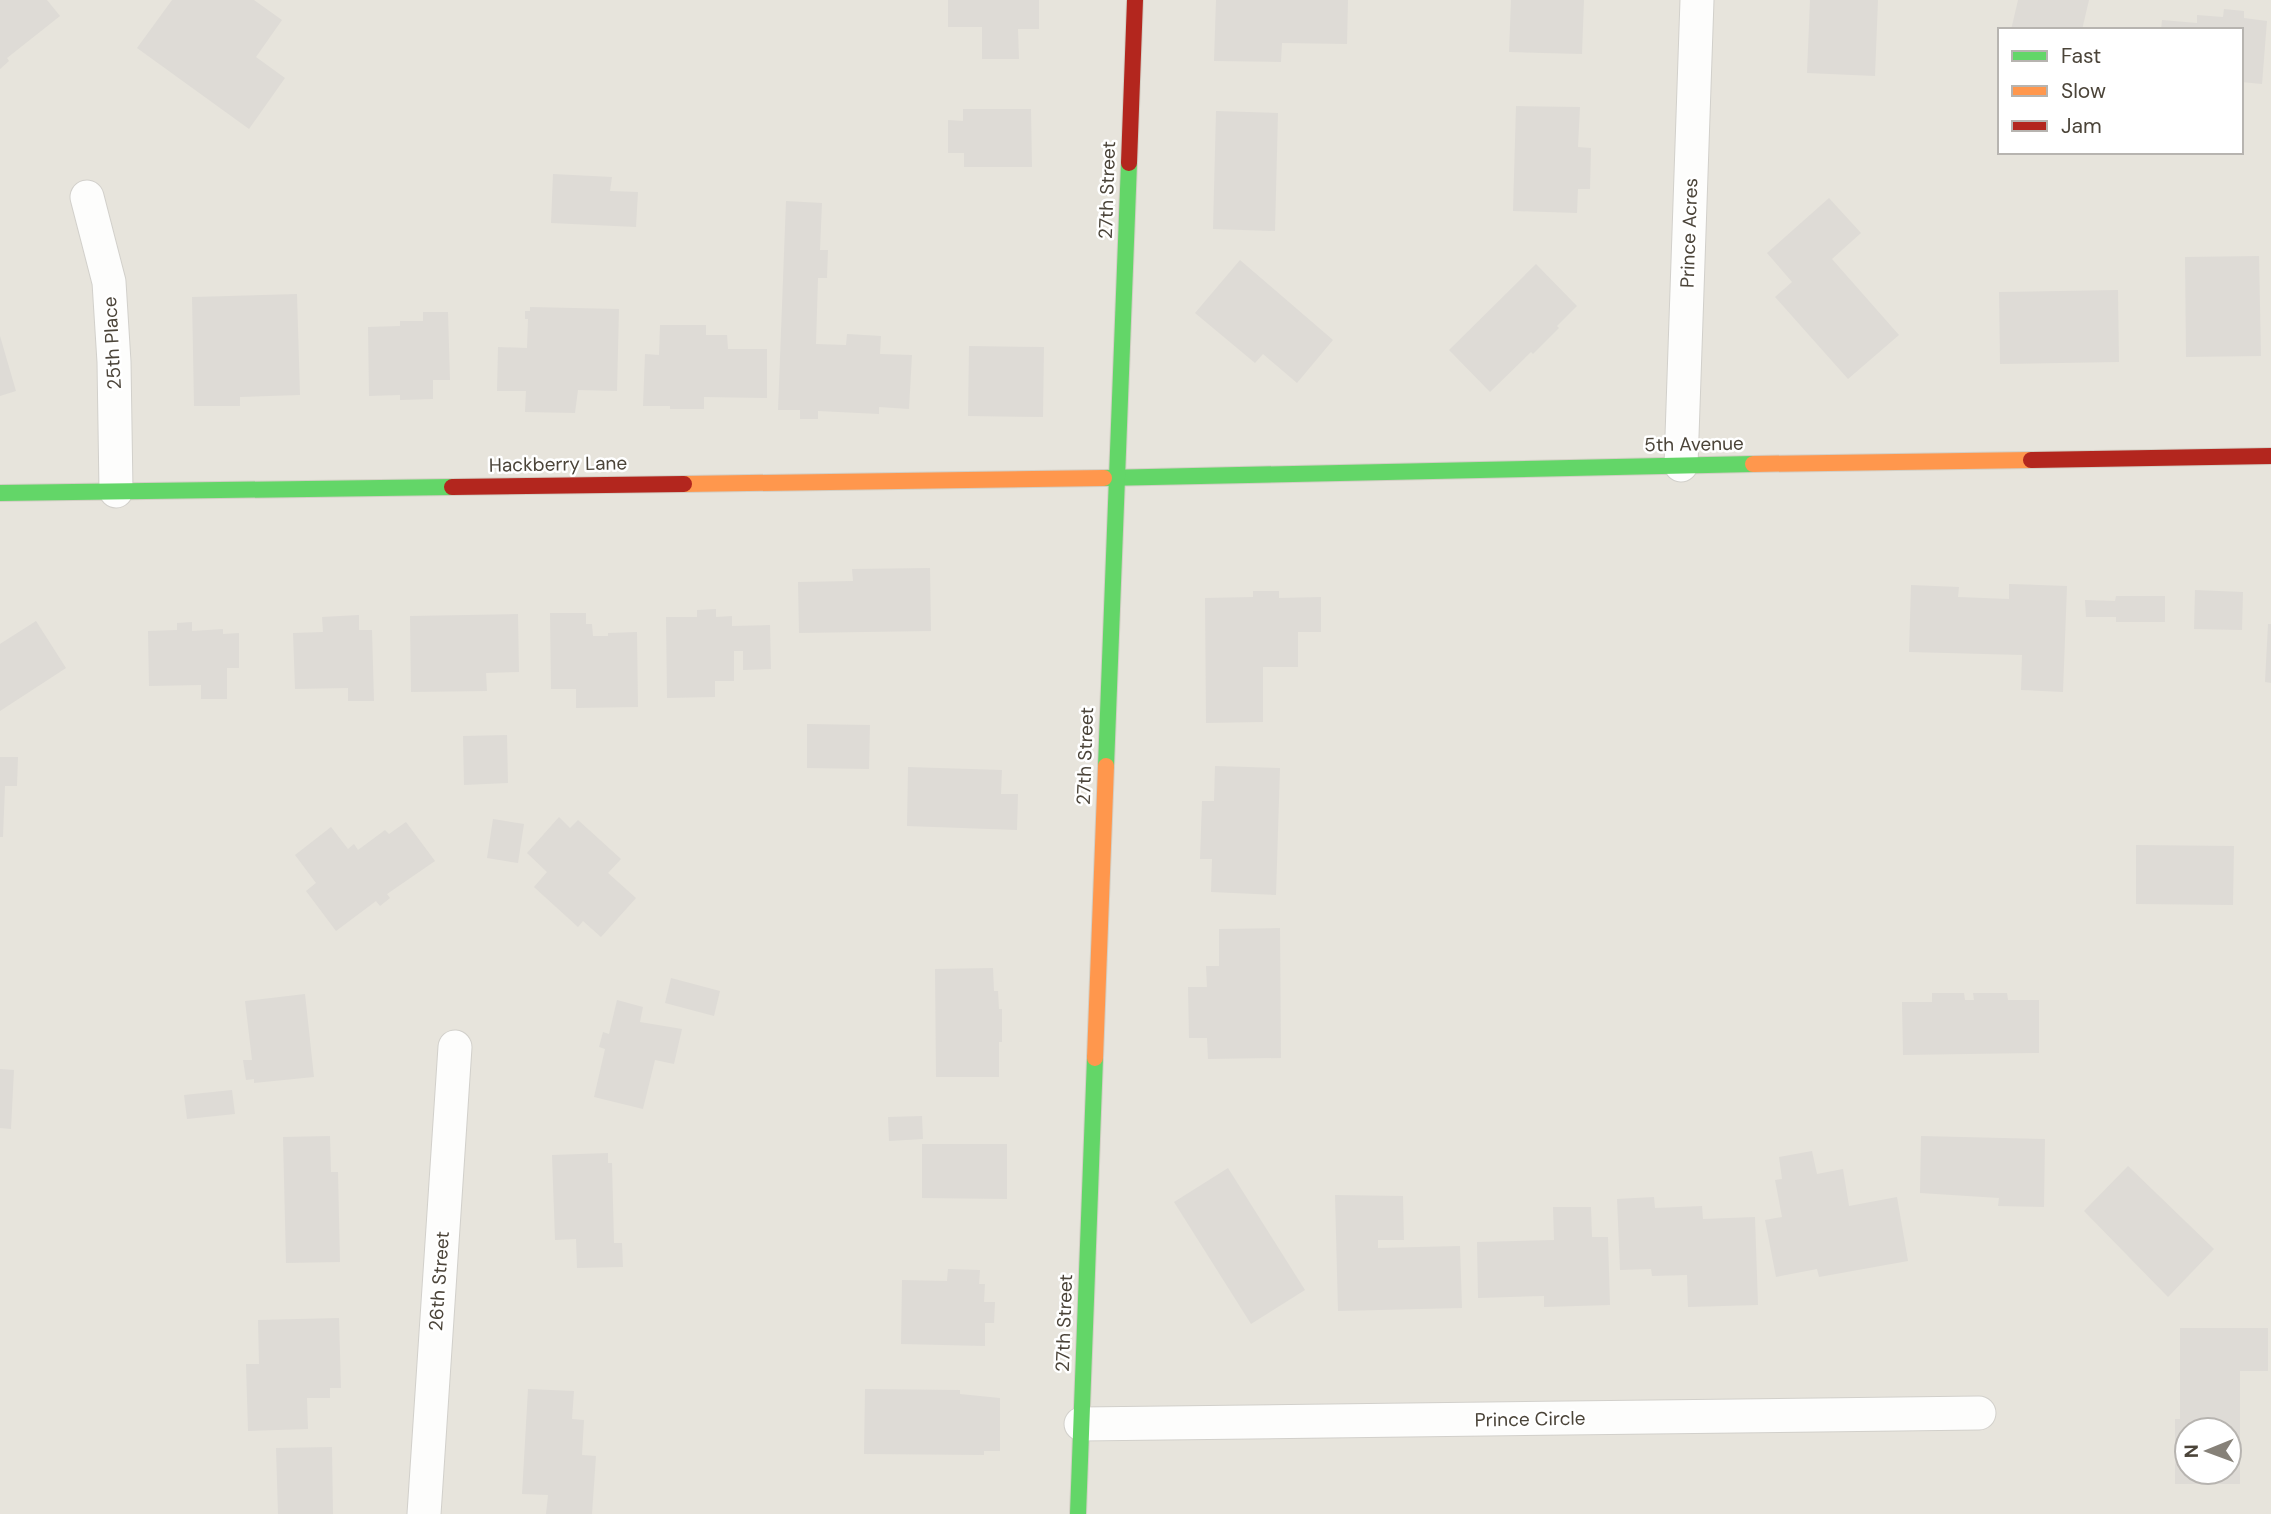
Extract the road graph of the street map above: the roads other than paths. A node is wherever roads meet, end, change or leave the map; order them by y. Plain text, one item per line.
1 (1135, 0) edge
2 (1697, 0) edge
3 (87, 197) dead end
4 (2271, 456) edge
5 (1681, 465) junction
6 (1117, 478) junction
7 (116, 491) junction
8 (0, 493) edge
9 (455, 1047) dead end
10 (1979, 1413) dead end
11 (1081, 1424) junction
12 (424, 1514) edge
13 (1078, 1514) edge

1 - 6 street, 27th Street
2 - 5 street, Prince Acres
3 - 7 street, 25th Place
4 - 5 street, 5th Avenue
5 - 6 street, 5th Avenue
6 - 7 street, Hackberry Lane
6 - 11 street, 27th Street
7 - 8 street, Hackberry Lane
9 - 12 street, 26th Street
10 - 11 street, Prince Circle
11 - 13 street, 27th Street

